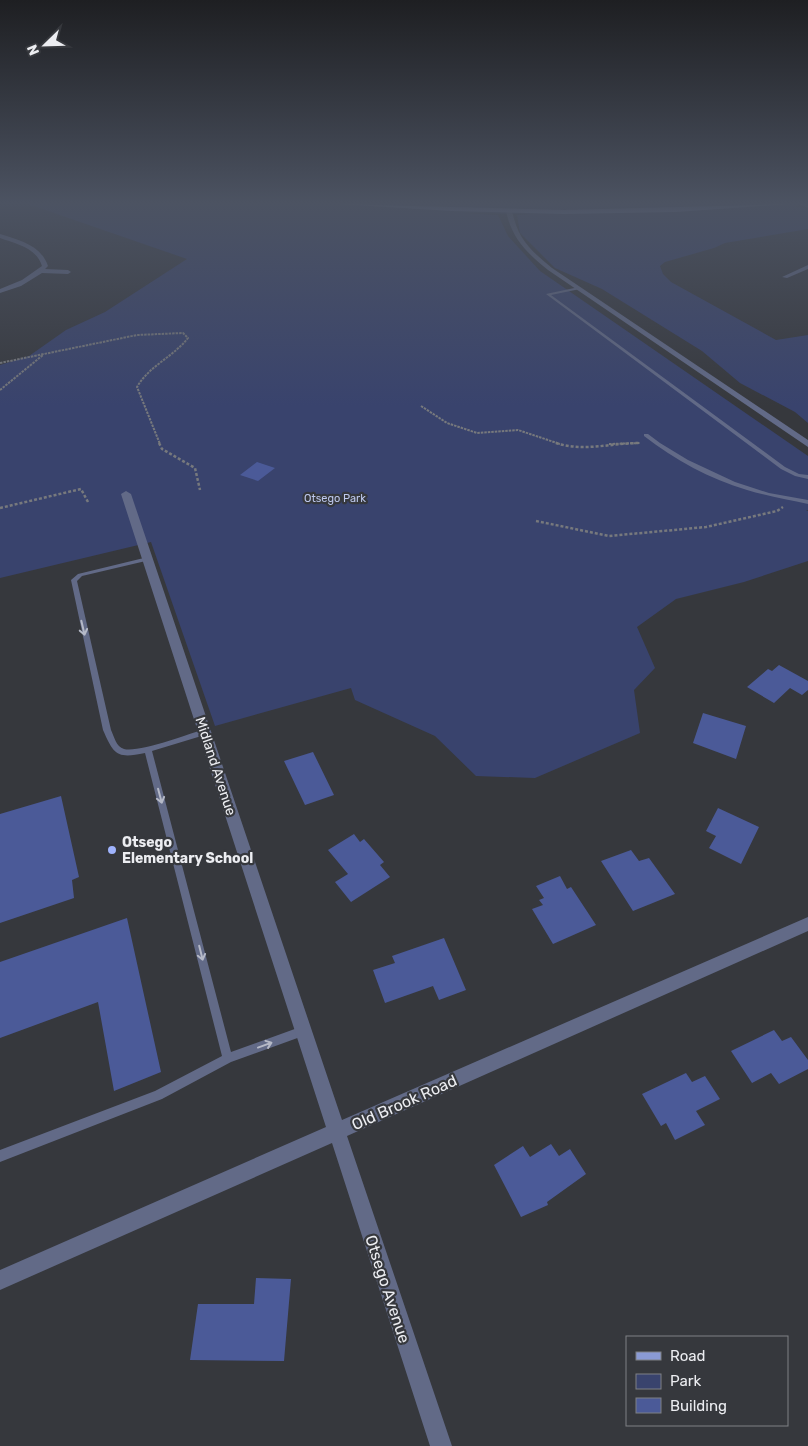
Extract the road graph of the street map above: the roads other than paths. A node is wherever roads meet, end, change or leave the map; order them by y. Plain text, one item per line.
1 (40, 271) edge
2 (53, 271) edge
3 (554, 271) edge
4 (795, 271) edge
5 (68, 272) dead end
6 (785, 277) dead end
7 (579, 288) junction
8 (0, 290) edge
9 (646, 435) dead end
10 (808, 444) edge
11 (808, 477) edge
12 (126, 494) dead end
13 (808, 502) edge
14 (148, 559) junction
15 (205, 732) junction
16 (148, 749) junction
17 (808, 924) edge
18 (303, 1031) junction
19 (228, 1058) junction
20 (336, 1132) junction
21 (0, 1156) edge
22 (0, 1280) edge
23 (441, 1446) edge

1 - 8 street
2 - 5 street
3 - 7 street
4 - 6 street
7 - 10 street
7 - 11 lane
9 - 13 lane
12 - 14 street, Midland Avenue
14 - 15 street, Midland Avenue
14 -> 16 lane
15 - 16 lane
15 - 18 street, Midland Avenue
16 -> 19 lane
17 - 20 street, Old Brook Road
19 -> 18 lane
18 - 20 street, Midland Avenue
19 - 21 lane
20 - 22 street, Old Brook Road
20 - 23 street, Otsego Avenue

